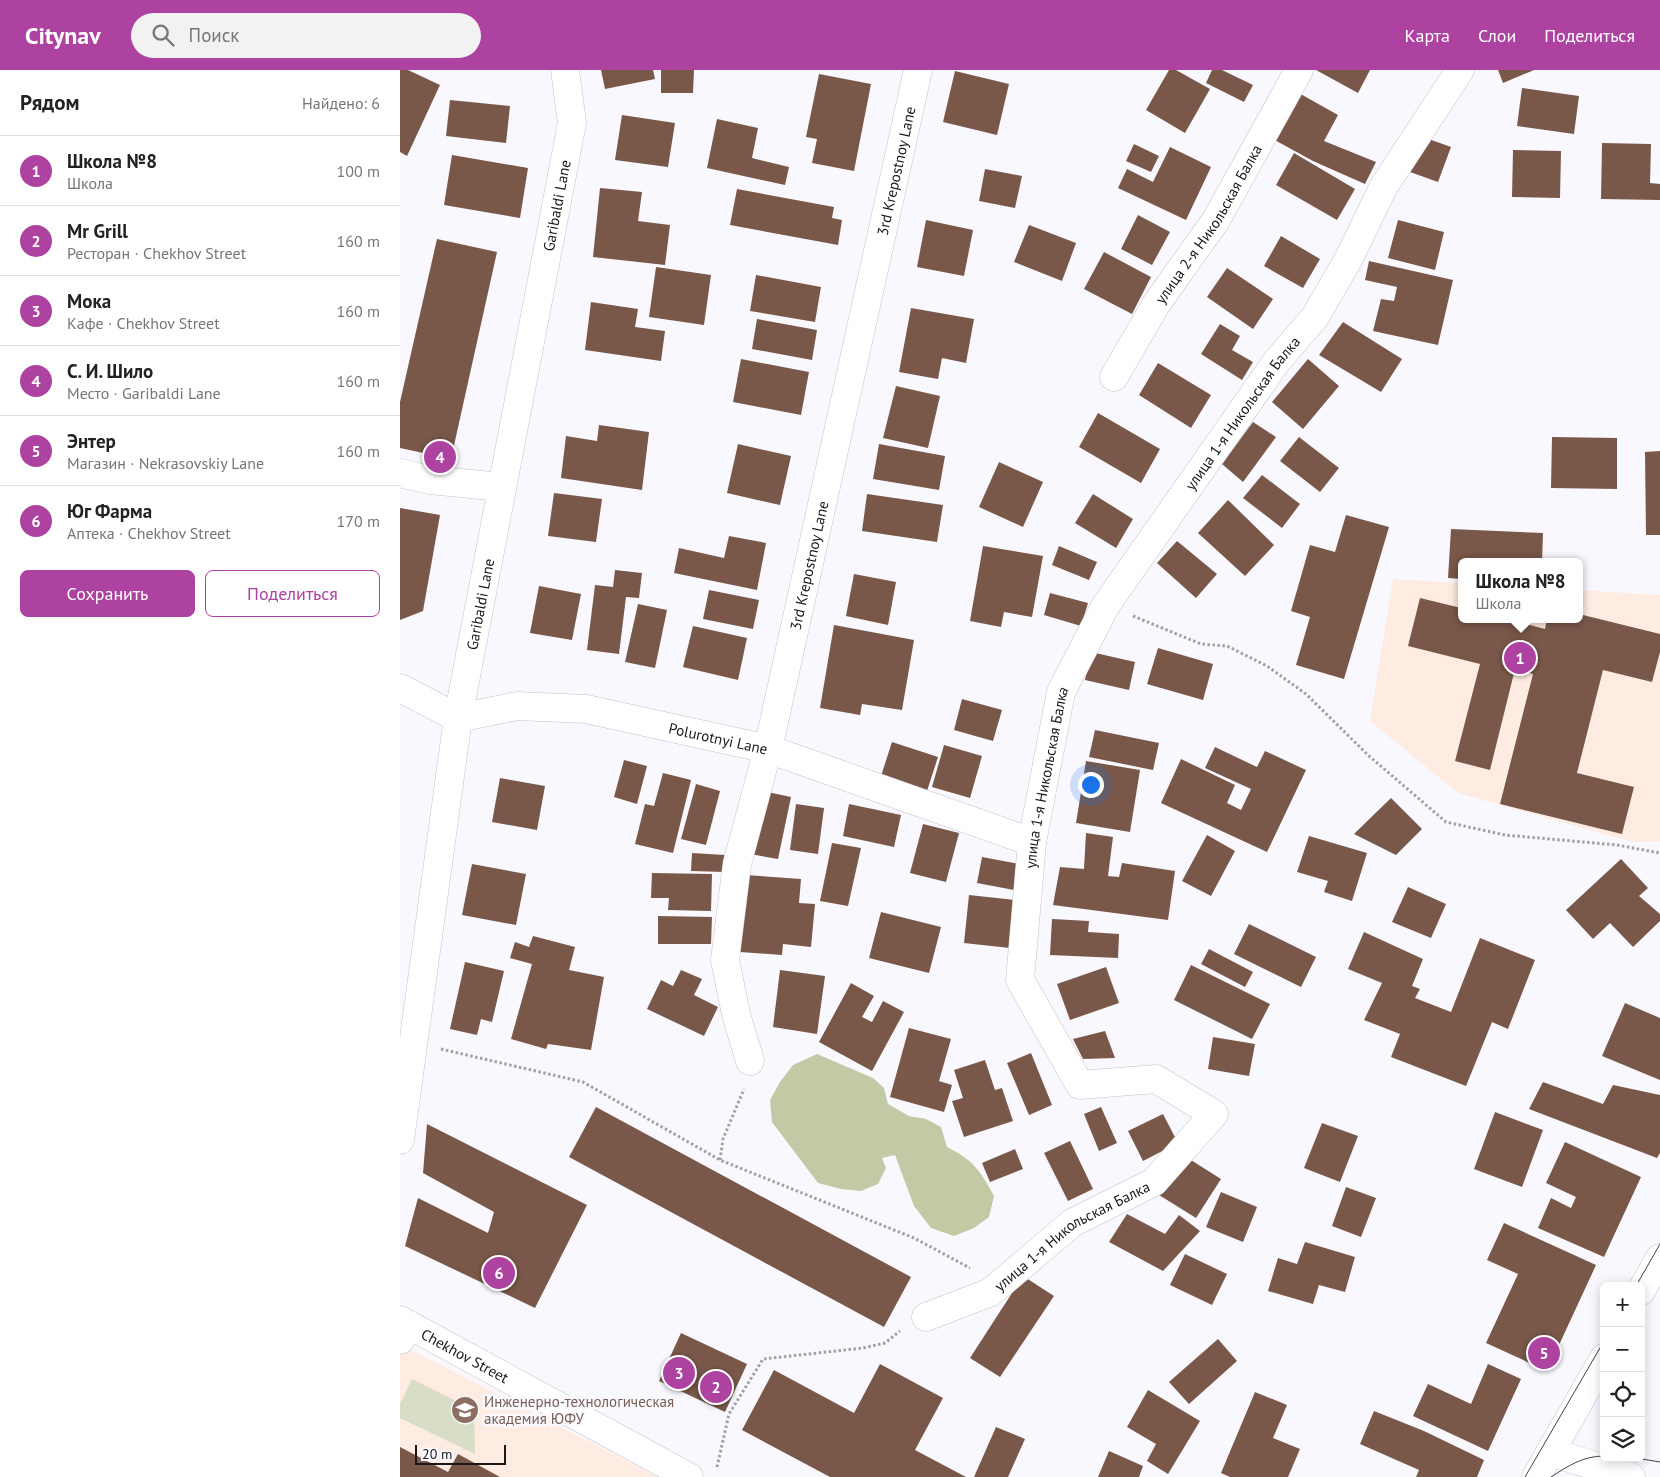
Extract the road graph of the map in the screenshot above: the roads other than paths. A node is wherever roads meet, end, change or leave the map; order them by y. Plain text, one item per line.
1 (565, 70) edge
2 (918, 70) edge
3 (1299, 70) edge
4 (1460, 70) edge
5 (1114, 377) dead end
6 (400, 474) edge
7 (502, 487) junction
8 (400, 688) edge
9 (458, 718) junction
10 (768, 749) junction
11 (1032, 842) junction
12 (750, 1061) road end
13 (400, 1140) edge
14 (1660, 1258) edge
15 (1645, 1284) edge
16 (926, 1317) road end
17 (403, 1328) edge
18 (1600, 1365) edge
19 (1550, 1452) junction
20 (689, 1477) edge
21 (1536, 1477) edge
22 (1631, 1477) edge

1 - 7 street, Garibaldi Lane
2 - 10 street, 3rd Krepostnoy Lane
3 - 5 street, улица 2-я Никольская Балка
4 - 11 street, улица 1-я Никольская Балка
6 - 7 street
7 - 9 street, Garibaldi Lane
8 - 9 street
9 - 10 street, Polurotnyi Lane
9 - 13 street, Garibaldi Lane
10 - 11 street, Polurotnyi Lane
10 - 12 street, 3rd Krepostnoy Lane
11 - 16 street, улица 1-я Никольская Балка
14 - 15 street
17 - 20 street, Chekhov Street
18 - 19 street
19 - 21 street
19 - 22 street

